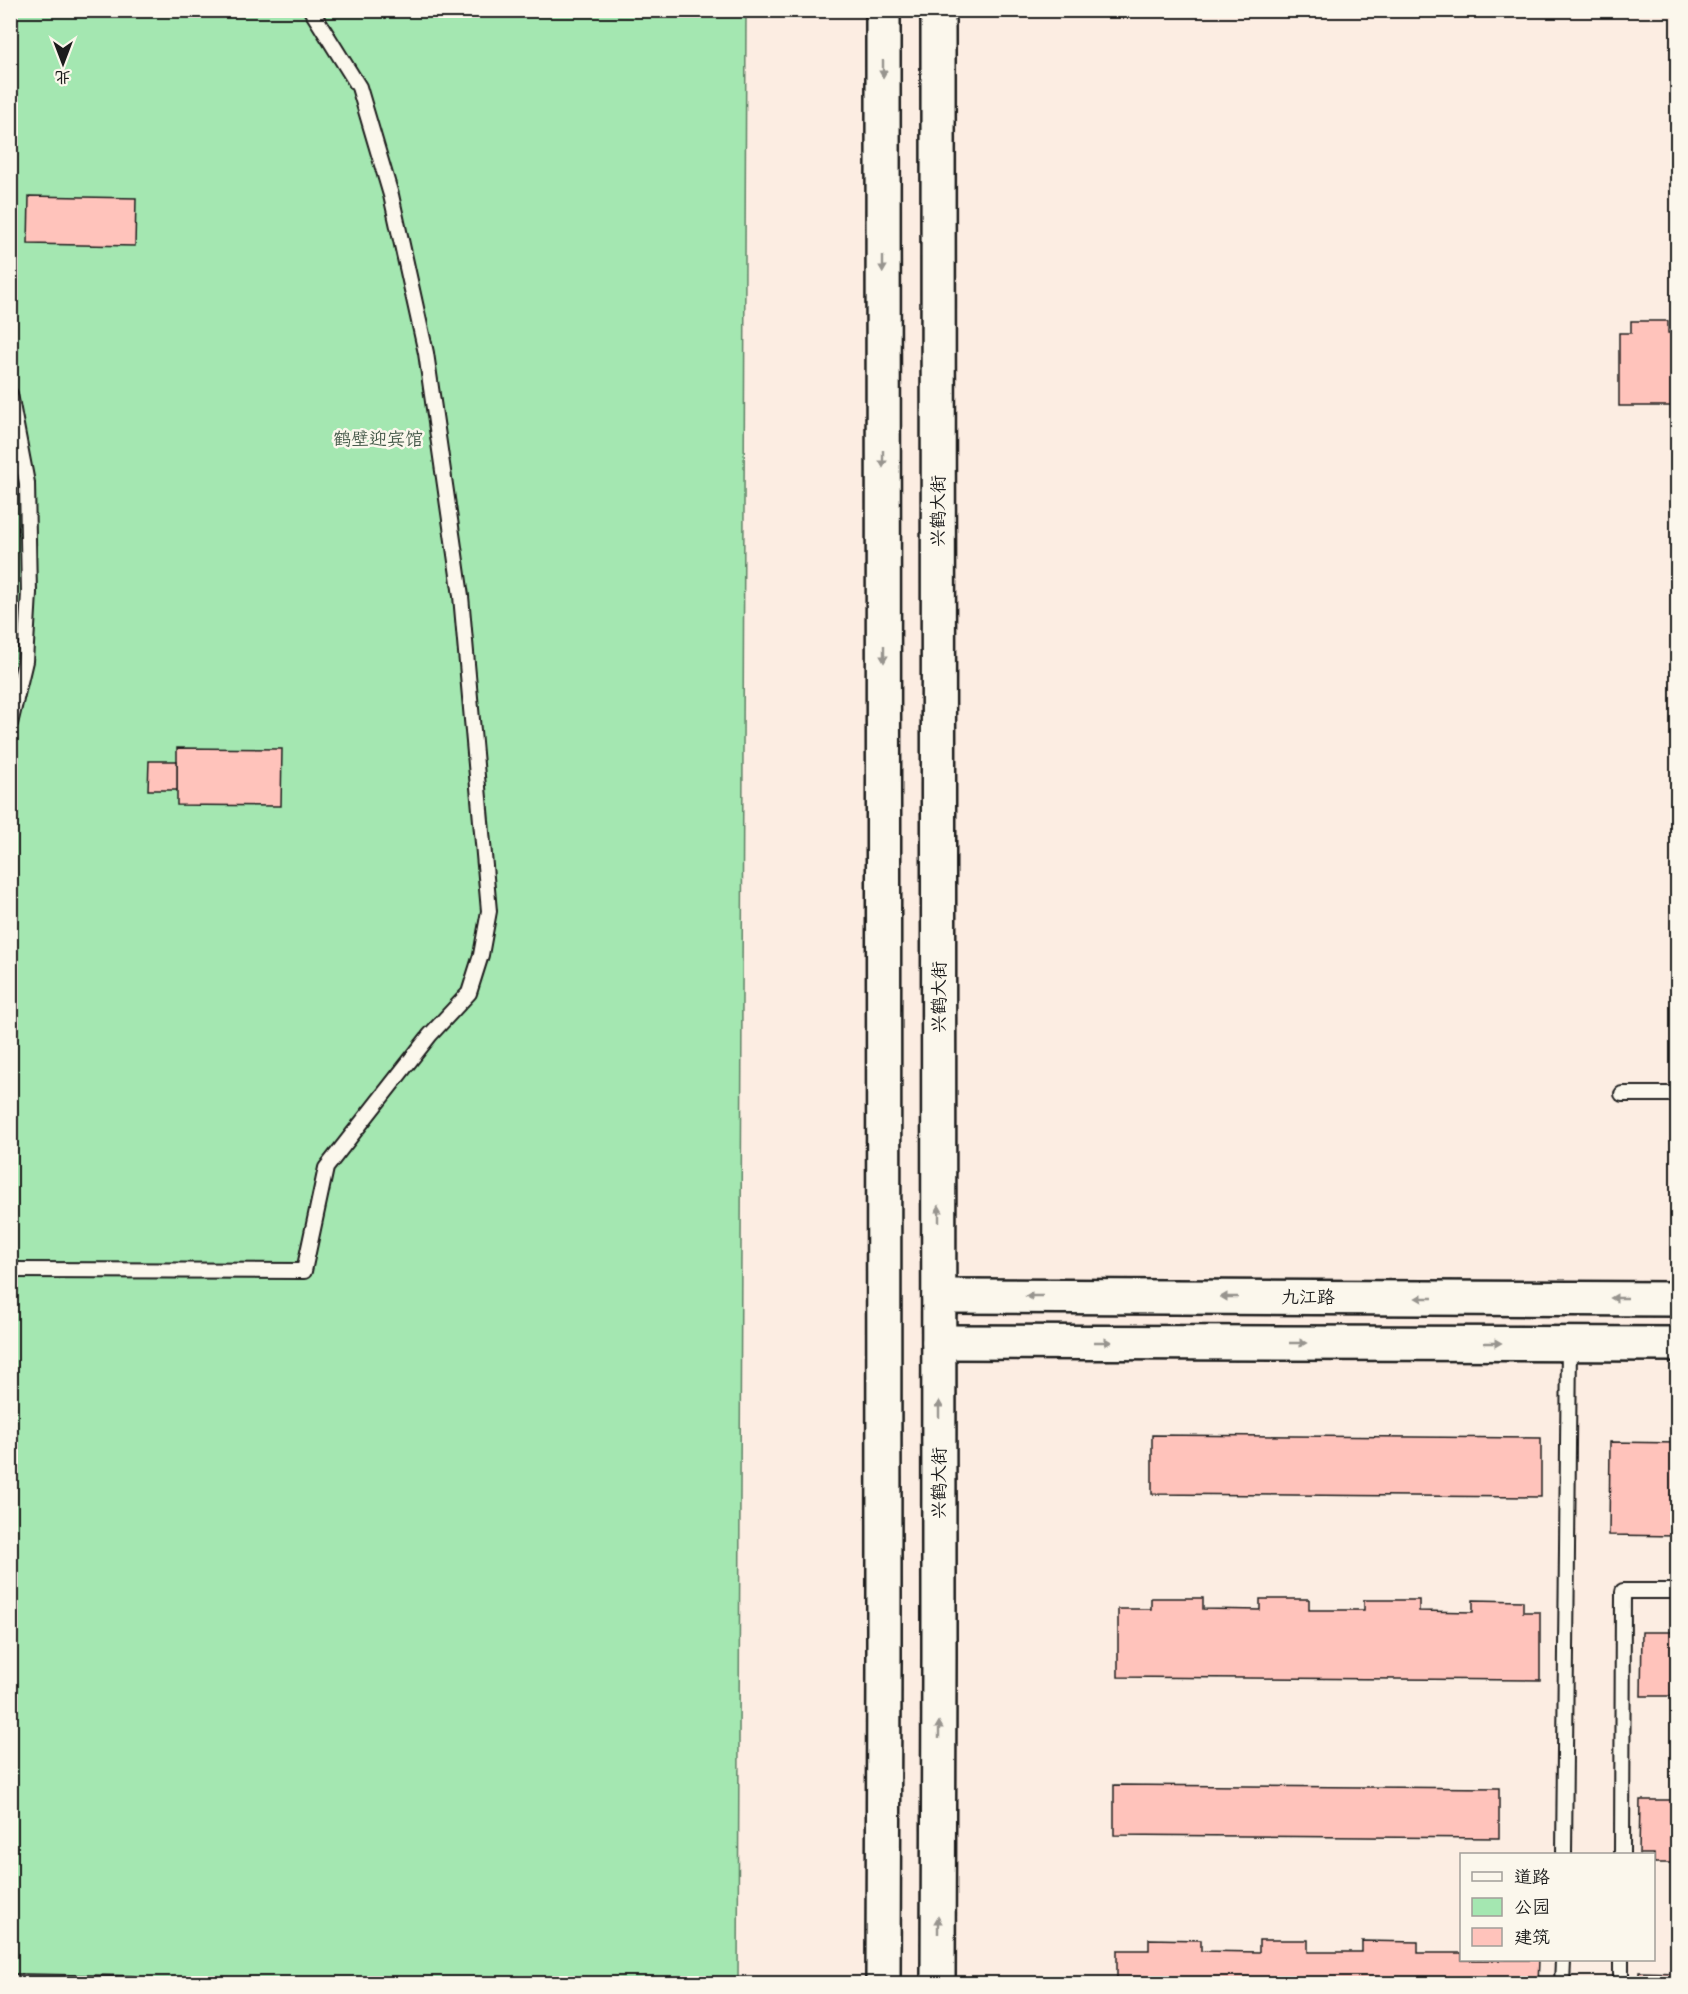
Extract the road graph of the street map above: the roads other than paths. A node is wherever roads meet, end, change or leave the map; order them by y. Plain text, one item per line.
1 (311, 10) edge
2 (883, 10) edge
3 (938, 10) edge
4 (10, 394) edge
5 (10, 724) edge
6 (1622, 1094) dead end
7 (1677, 1094) edge
8 (10, 1270) edge
9 (939, 1296) junction
10 (1677, 1299) edge
11 (939, 1342) junction
12 (1569, 1344) junction
13 (1677, 1344) edge
14 (1677, 1591) edge
15 (1564, 1853) edge
16 (1622, 1853) edge
17 (1563, 1961) edge
18 (1621, 1961) edge
19 (10, 1982) edge
20 (132, 1983) edge
21 (883, 1983) edge
22 (938, 1983) edge
23 (1562, 1983) edge
24 (1621, 1983) edge

1 - 8 lane
2 -> 21 main road
9 -> 3 main road, 兴鹤大街
4 - 5 lane
6 - 7 lane
10 -> 9 main road, 九江路
9 - 11 main road, 兴鹤大街
11 -> 12 main road
22 -> 11 main road, 兴鹤大街
12 - 13 main road
12 - 15 lane
14 - 16 lane
17 - 23 lane
18 - 24 lane
19 - 20 lane

